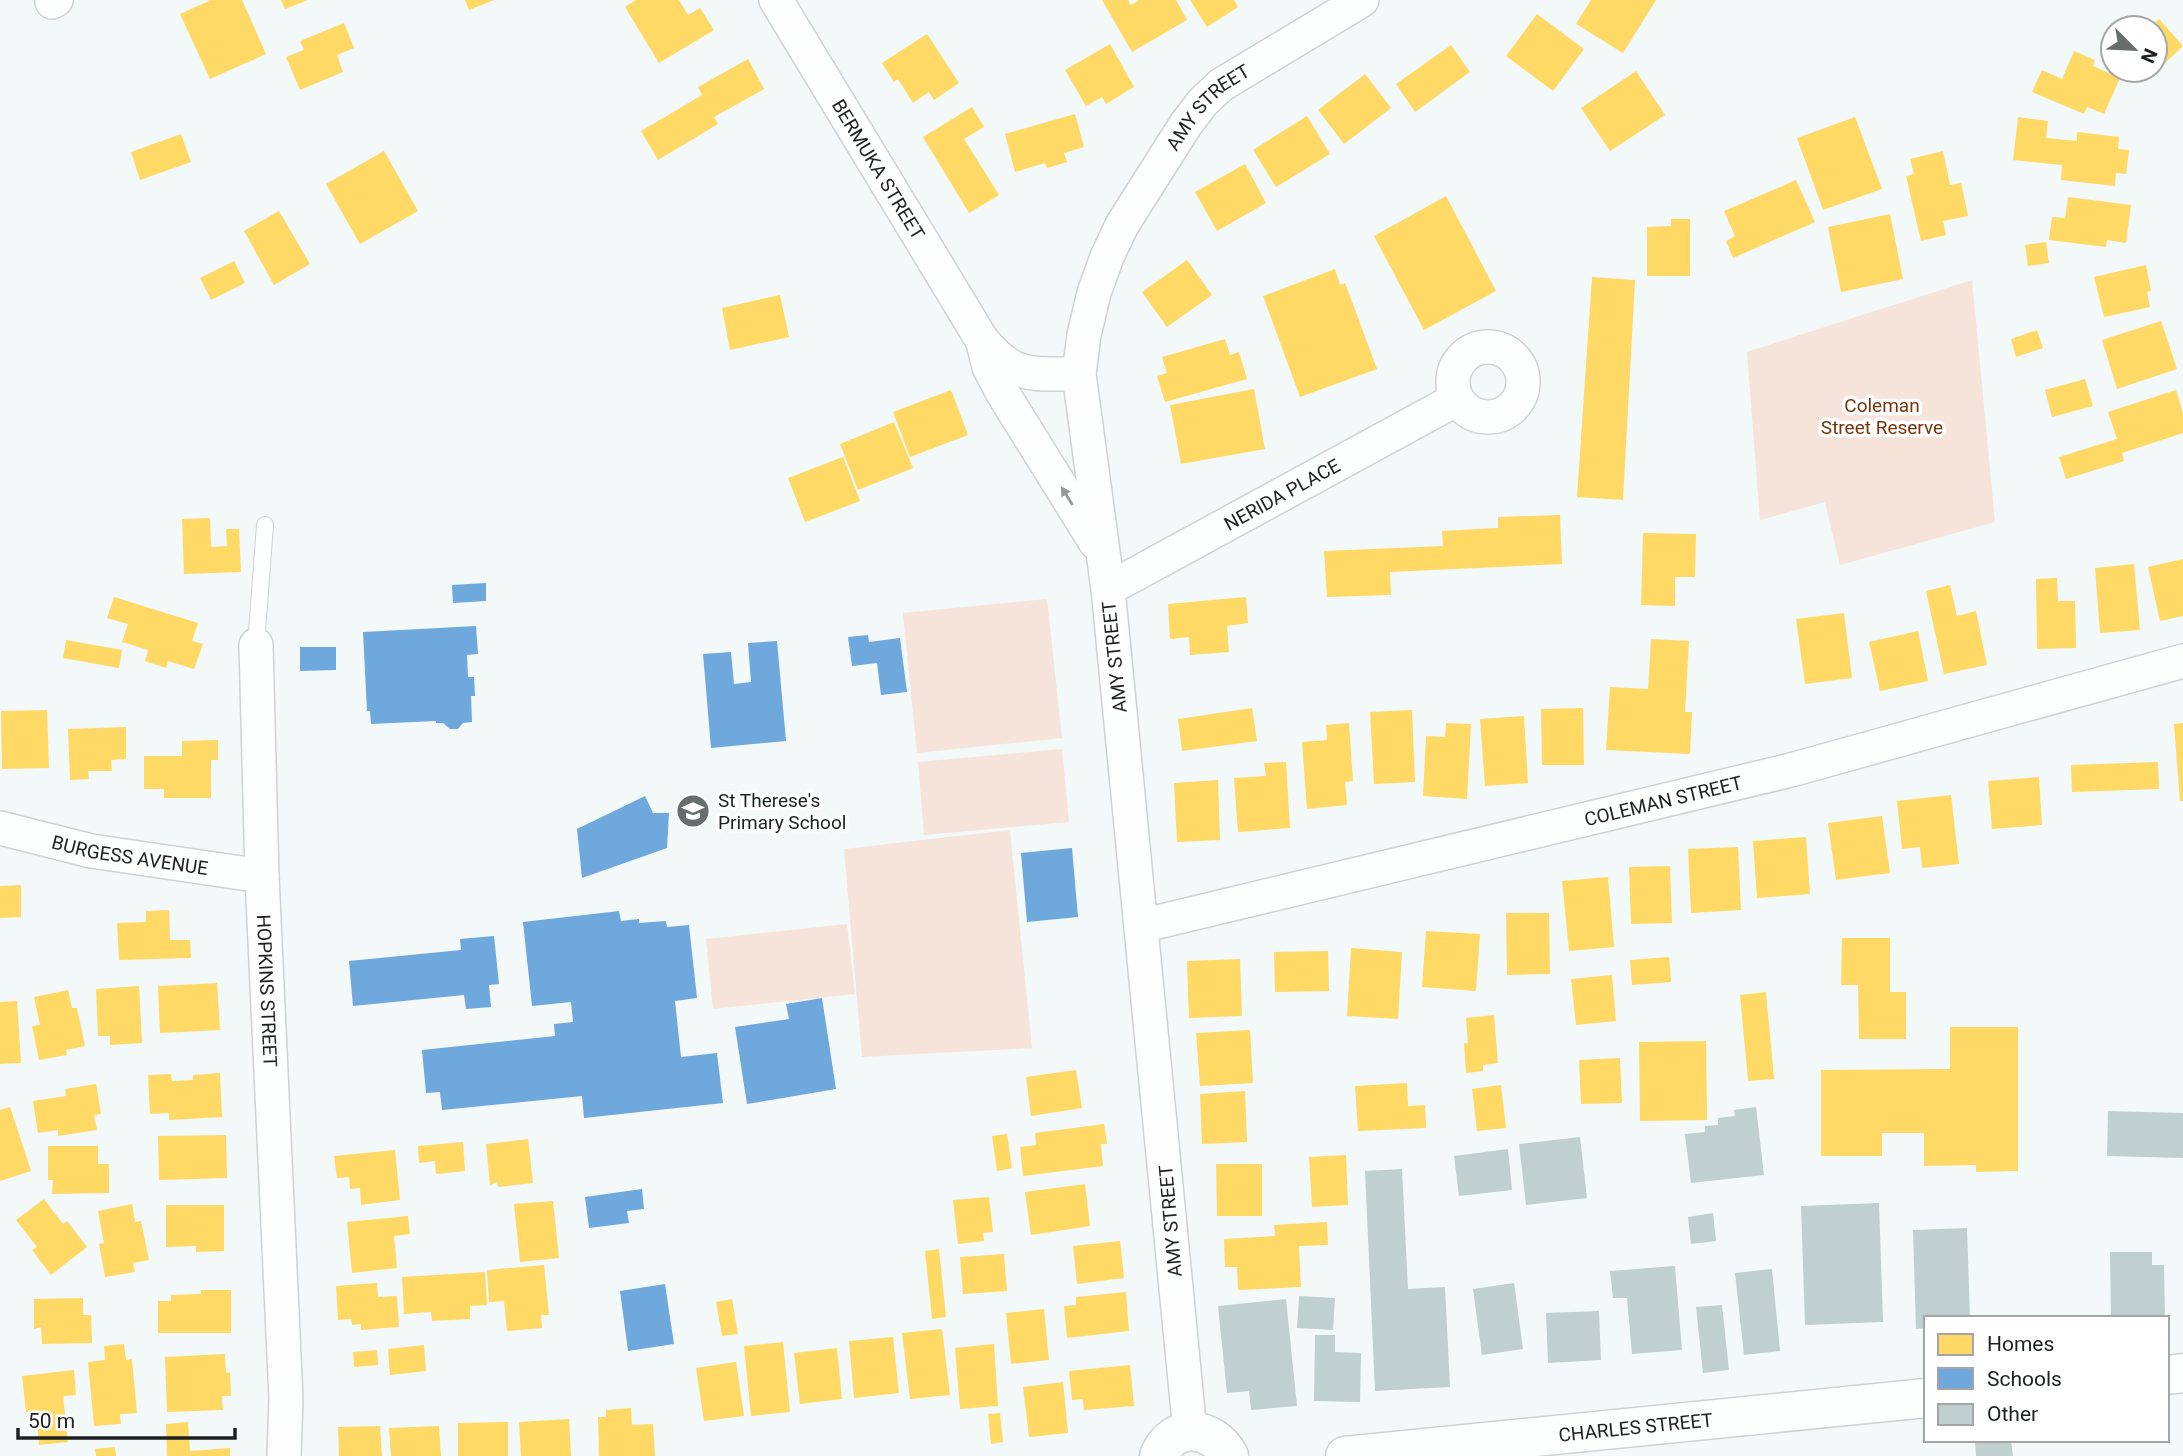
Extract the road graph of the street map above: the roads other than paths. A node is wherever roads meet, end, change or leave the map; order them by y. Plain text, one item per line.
1 (776, 0) edge
2 (1362, 0) edge
3 (982, 340) junction
4 (1079, 374) junction
5 (1457, 399) dead end
6 (265, 525) dead end
7 (1103, 554) junction
8 (1108, 589) junction
9 (256, 645) joint
10 (2183, 660) edge
11 (0, 828) edge
12 (262, 876) junction
13 (1141, 926) junction
14 (1924, 1398) edge
15 (1190, 1432) junction
16 (284, 1456) edge
17 (1159, 1456) edge
18 (1229, 1456) edge
19 (1345, 1456) edge

1 - 3 street, BERMUKA STREET
2 - 4 street, AMY STREET
3 - 4 street, BERMUKA STREET
7 -> 3 street, BERMUKA STREET
4 - 7 street, AMY STREET
5 - 8 street, NERIDA PLACE
6 - 9 lane, HOPKINS STREET
7 - 8 street, AMY STREET
8 - 13 street, AMY STREET
9 - 12 street, HOPKINS STREET
10 - 13 street, COLEMAN STREET
11 - 12 street, BURGESS AVENUE
12 - 16 street, HOPKINS STREET
13 - 15 street, AMY STREET
14 - 19 street, CHARLES STREET
15 - 17 street
15 - 18 street

